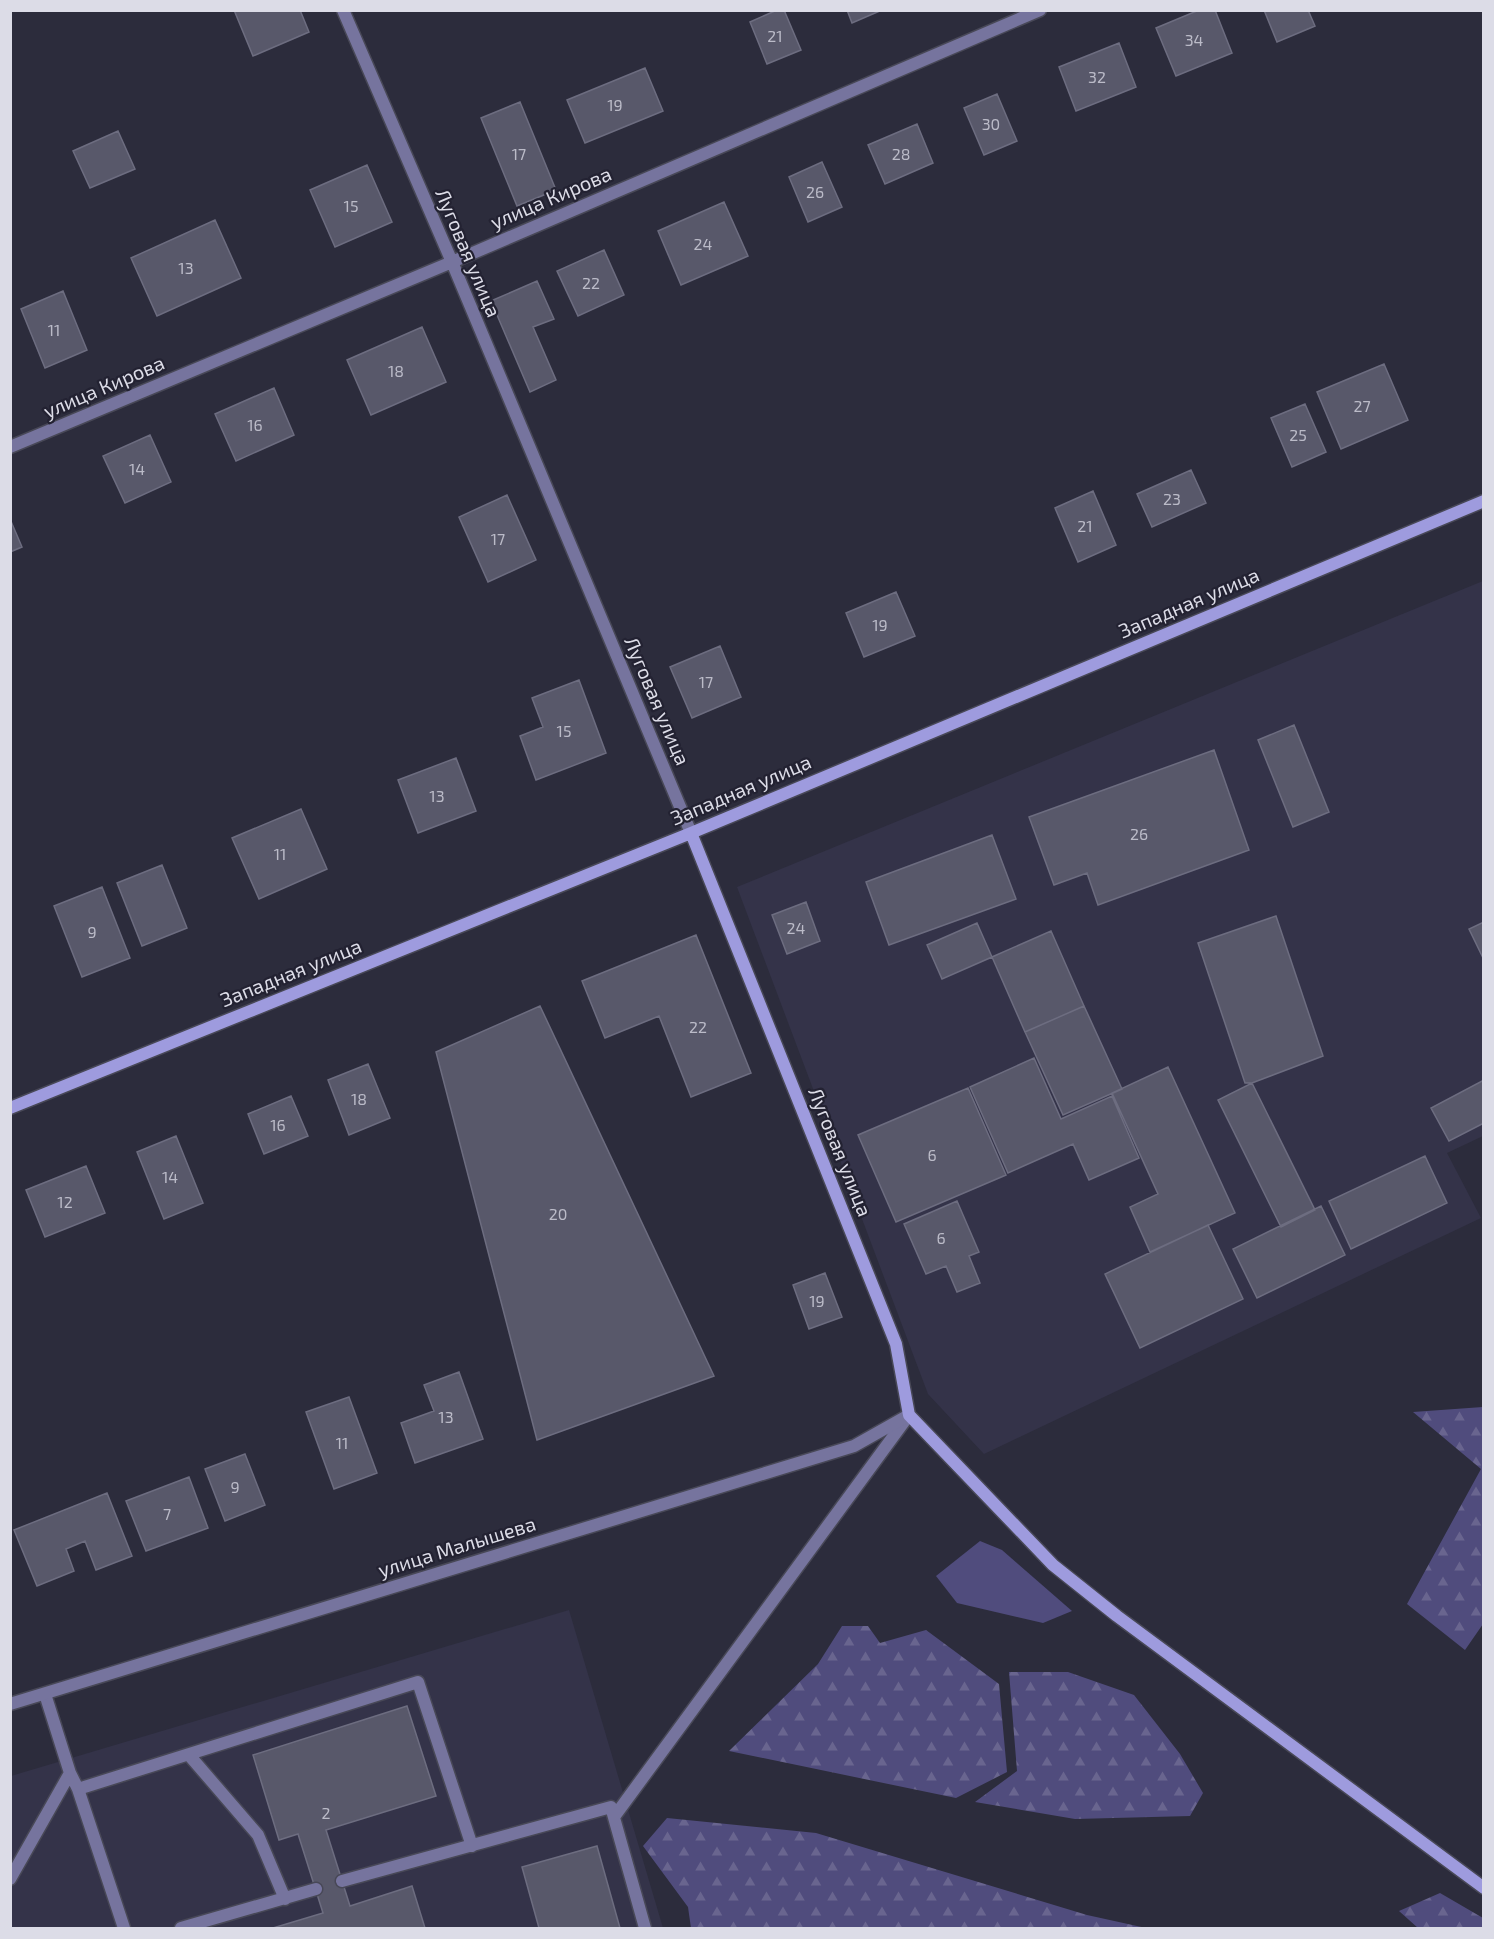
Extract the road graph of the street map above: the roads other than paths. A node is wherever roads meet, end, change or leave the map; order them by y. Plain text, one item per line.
1 (343, 10) edge
2 (1040, 10) edge
3 (452, 262) junction
4 (10, 447) edge
5 (1484, 501) edge
6 (692, 833) junction
7 (10, 1108) edge
8 (909, 1415) junction
9 (45, 1694) junction
10 (10, 1704) edge
11 (189, 1755) junction
12 (70, 1773) junction
13 (78, 1789) junction
14 (614, 1817) junction
15 (472, 1846) junction
16 (10, 1879) edge
17 (342, 1881) dead end
18 (1484, 1888) edge
19 (316, 1889) dead end
20 (285, 1899) junction
21 (124, 1929) edge
22 (181, 1929) edge
23 (645, 1929) edge

1 - 3 street, Луговая улица
2 - 3 street, улица Кирова
3 - 4 street, улица Кирова
3 - 6 street, Луговая улица
5 - 6 street, Западная улица
6 - 7 street, Западная улица
6 - 8 street, Луговая улица
8 - 9 street, улица Малышева
8 - 14 street
8 - 18 street
9 - 10 street, улица Малышева
9 - 12 street
11 - 13 street
11 - 15 street
11 - 20 street
12 - 13 street
12 - 16 street
13 - 21 street
14 - 15 street
14 - 23 street
15 - 17 street
19 - 20 street
20 - 22 street

